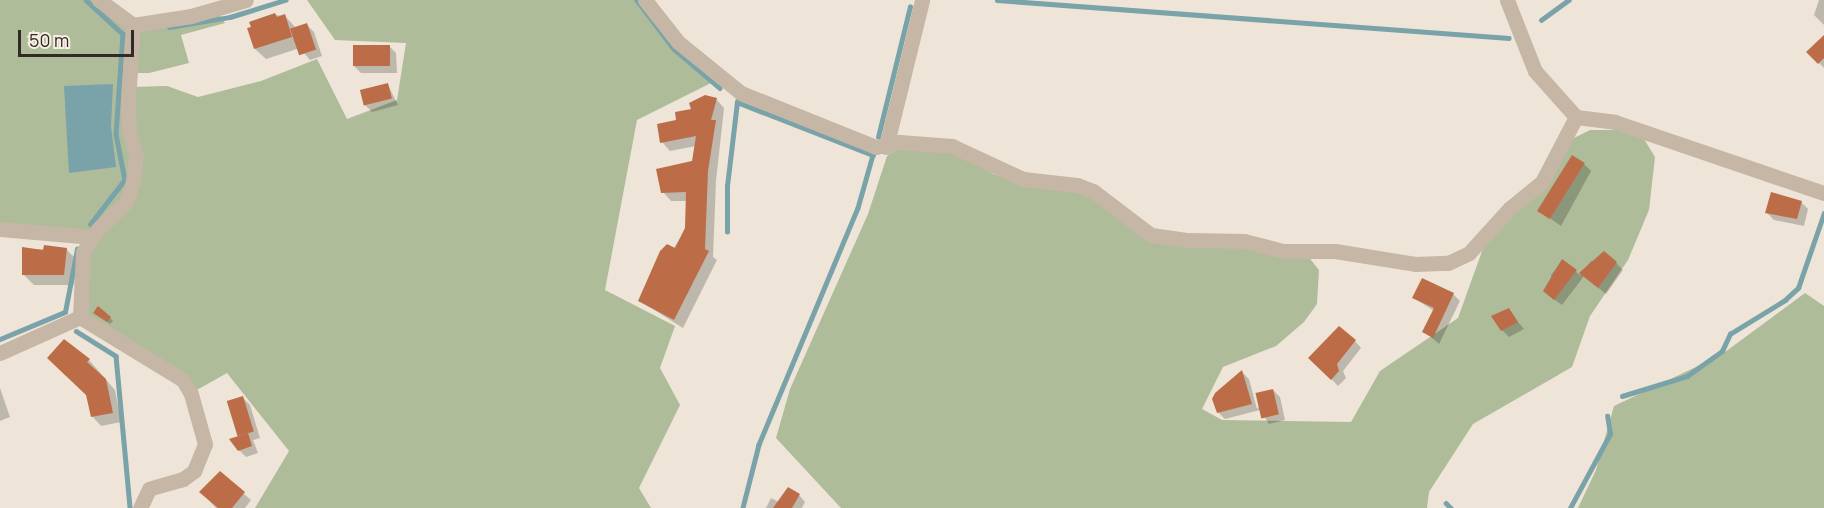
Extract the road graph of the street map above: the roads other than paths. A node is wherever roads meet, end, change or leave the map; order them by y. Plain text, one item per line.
1 (99, 0) edge
2 (246, 0) edge
3 (645, 0) edge
4 (922, 0) edge
5 (1507, 0) edge
6 (133, 25) junction
7 (1576, 117) junction
8 (886, 147) junction
9 (1824, 193) edge
10 (0, 229) edge
11 (93, 237) junction
12 (80, 317) junction
13 (0, 353) edge
14 (140, 508) edge

1 - 6 street
2 - 6 street
3 - 8 street
4 - 8 street
5 - 7 street
6 - 11 street
7 - 8 street
7 - 9 street
10 - 11 street
11 - 12 street
12 - 13 street
12 - 14 street

